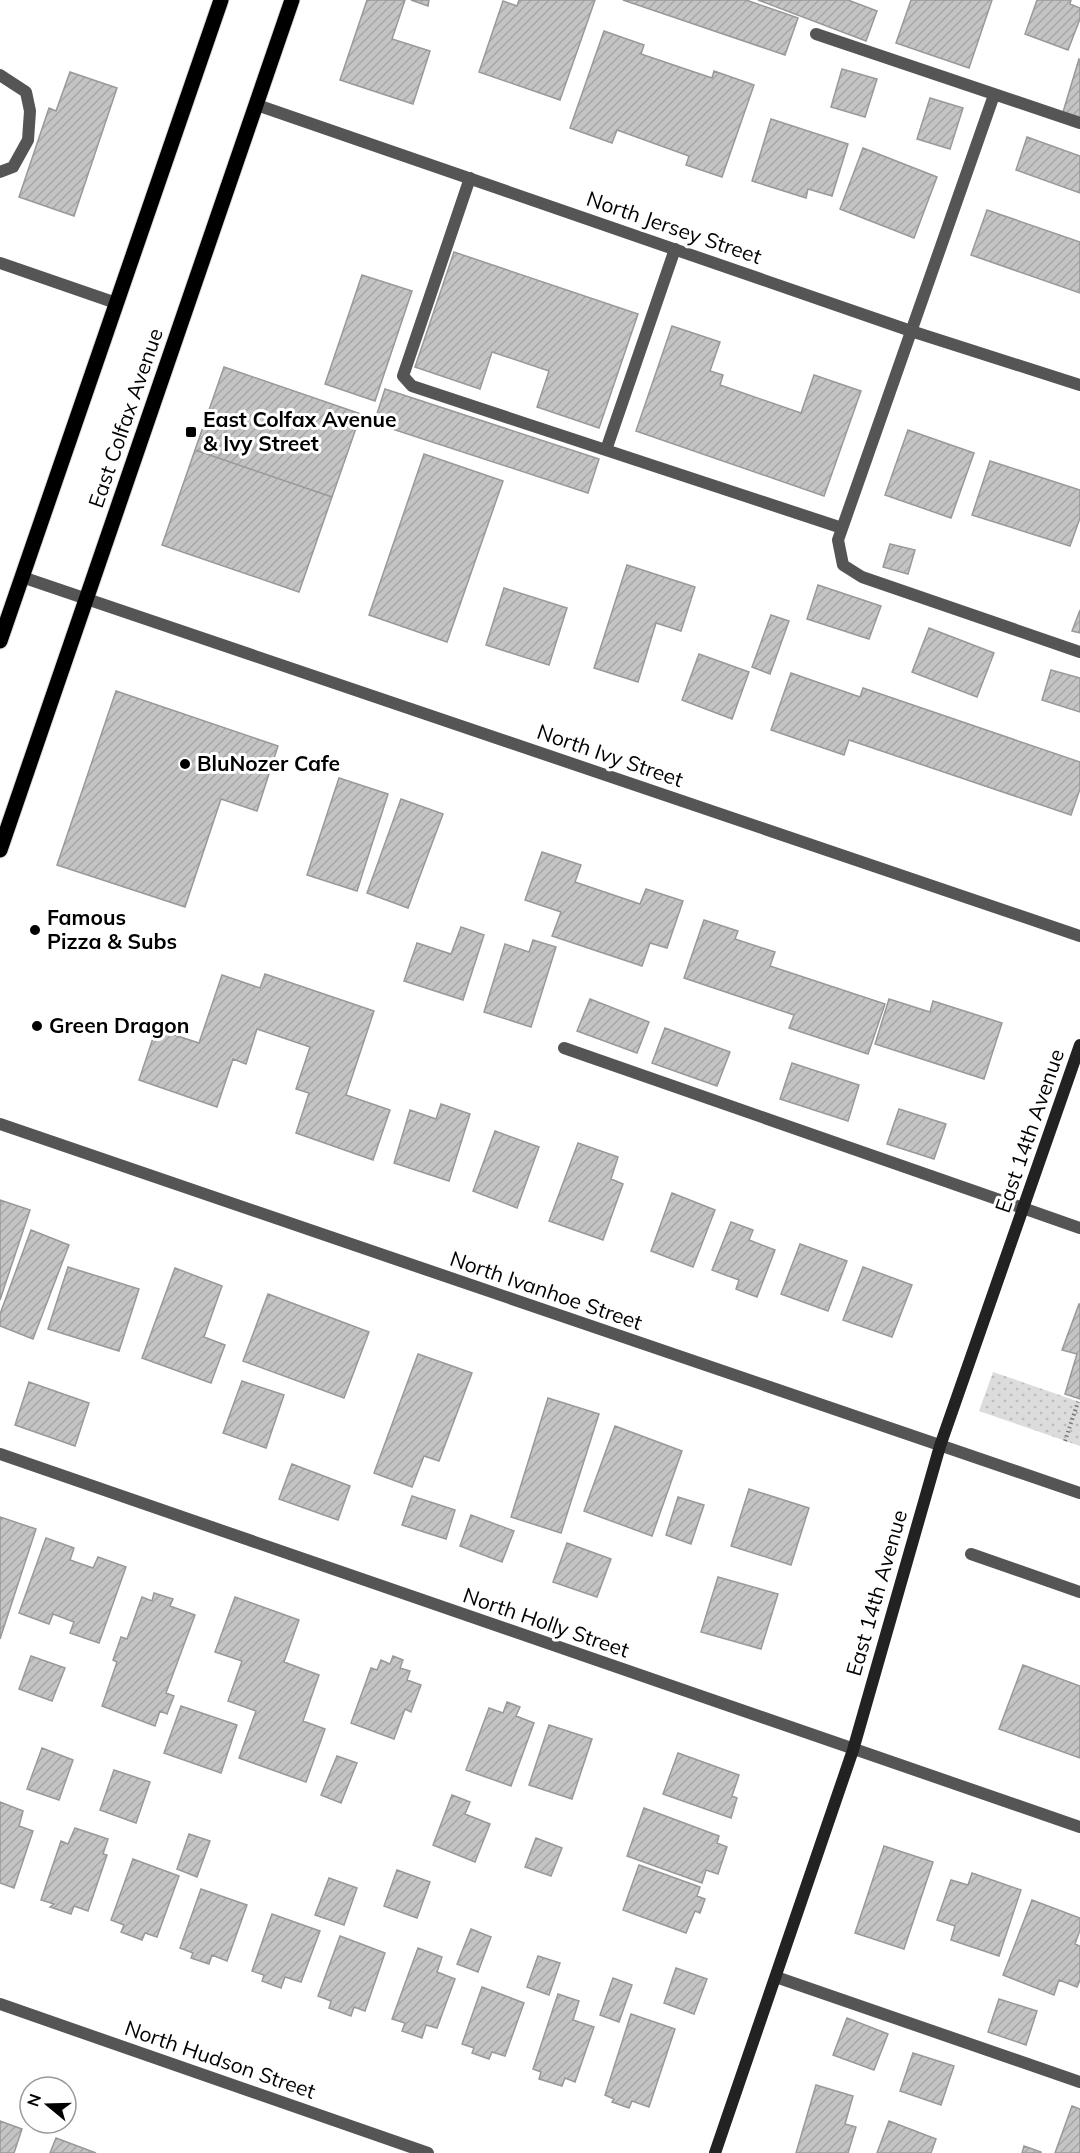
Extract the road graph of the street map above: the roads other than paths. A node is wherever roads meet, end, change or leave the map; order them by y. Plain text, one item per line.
1 (221, 0) edge
2 (292, 0) edge
3 (816, 33) dead end
4 (0, 75) edge
5 (994, 95) junction
6 (257, 105) junction
7 (1080, 123) edge
8 (0, 172) edge
9 (470, 178) junction
10 (675, 249) junction
11 (0, 263) edge
12 (116, 303) junction
13 (911, 331) junction
14 (1080, 385) edge
15 (606, 450) junction
16 (842, 528) junction
17 (22, 577) junction
18 (87, 599) junction
19 (0, 641) edge
20 (1080, 652) edge
21 (0, 850) edge
22 (1080, 936) edge
23 (1080, 1046) edge
24 (564, 1048) dead end
25 (0, 1124) edge
26 (1023, 1209) junction
27 (1080, 1228) edge
28 (940, 1446) junction
29 (0, 1454) edge
30 (1080, 1494) edge
31 (971, 1554) dead end
32 (1080, 1592) edge
33 (853, 1749) junction
34 (1080, 1827) edge
35 (776, 1977) junction
36 (0, 2004) edge
37 (1080, 2082) edge
38 (428, 2153) edge
39 (715, 2153) edge

1 - 12 main road
2 - 6 main road, East Colfax Avenue
3 - 5 street
4 - 8 street
5 - 7 street
5 - 13 street
6 - 9 street, North Jersey Street
6 - 18 main road, East Colfax Avenue
9 - 10 street, North Jersey Street
9 - 15 street
10 - 13 street, North Jersey Street
10 - 15 street
11 - 12 street
12 - 17 main road
13 - 14 street, North Jersey Street
13 - 16 street
15 - 16 street
16 - 20 street
17 - 18 street, North Ivy Street
17 - 19 main road
18 - 21 main road, East Colfax Avenue
18 - 22 street, North Ivy Street
23 - 26 main road, East 14th Avenue
24 - 26 street
25 - 28 street, North Ivanhoe Street
26 - 27 street
26 - 28 main road, East 14th Avenue
28 - 30 street, North Ivanhoe Street
28 - 33 main road, East 14th Avenue
29 - 33 street, North Holly Street
31 - 32 street
33 - 34 street, North Holly Street
33 - 35 main road, East 14th Avenue
35 - 37 street
35 - 39 main road, East 14th Avenue
36 - 38 street, North Hudson Street

